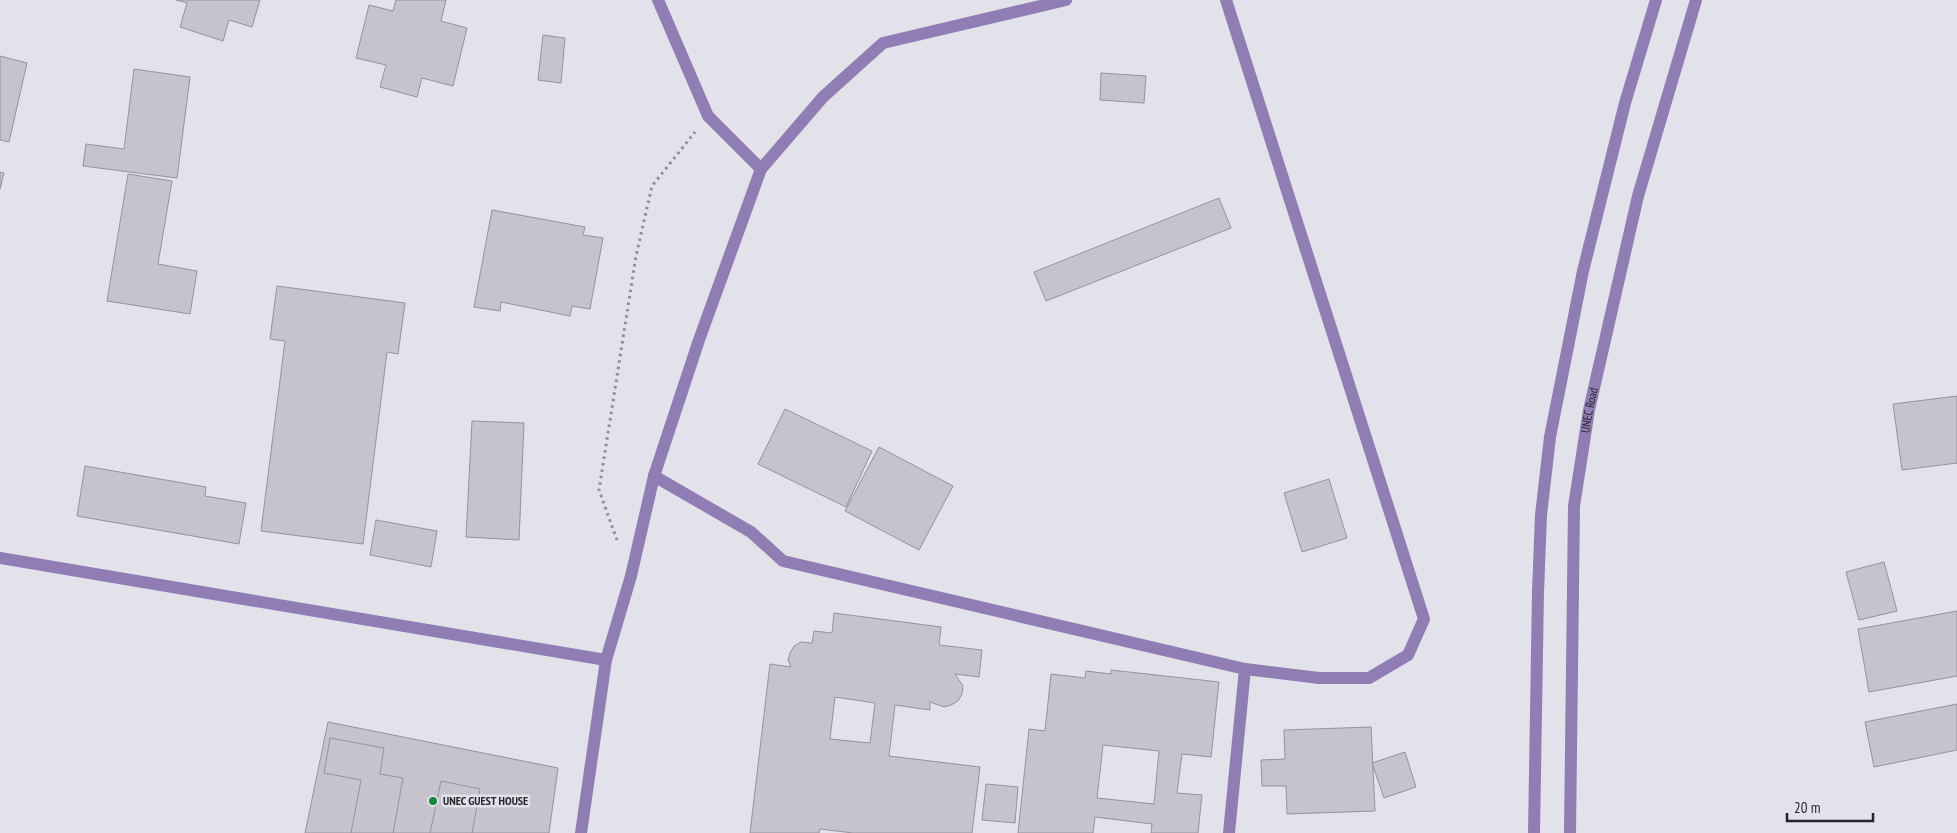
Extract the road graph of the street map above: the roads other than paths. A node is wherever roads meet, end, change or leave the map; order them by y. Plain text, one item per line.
1 (658, 0) edge
2 (1066, 0) edge
3 (1226, 0) edge
4 (1656, 0) edge
5 (1696, 0) edge
6 (762, 169) junction
7 (654, 476) junction
8 (0, 558) edge
9 (606, 660) junction
10 (1245, 669) junction
11 (581, 833) edge
12 (1229, 833) edge
13 (1534, 833) edge
14 (1570, 833) edge

1 - 6 street
2 - 6 street
3 - 10 street
4 - 13 street
5 - 14 street, UNEC Road
6 - 7 street
7 - 9 street
7 - 10 street
8 - 9 street
9 - 11 street
10 - 12 street

